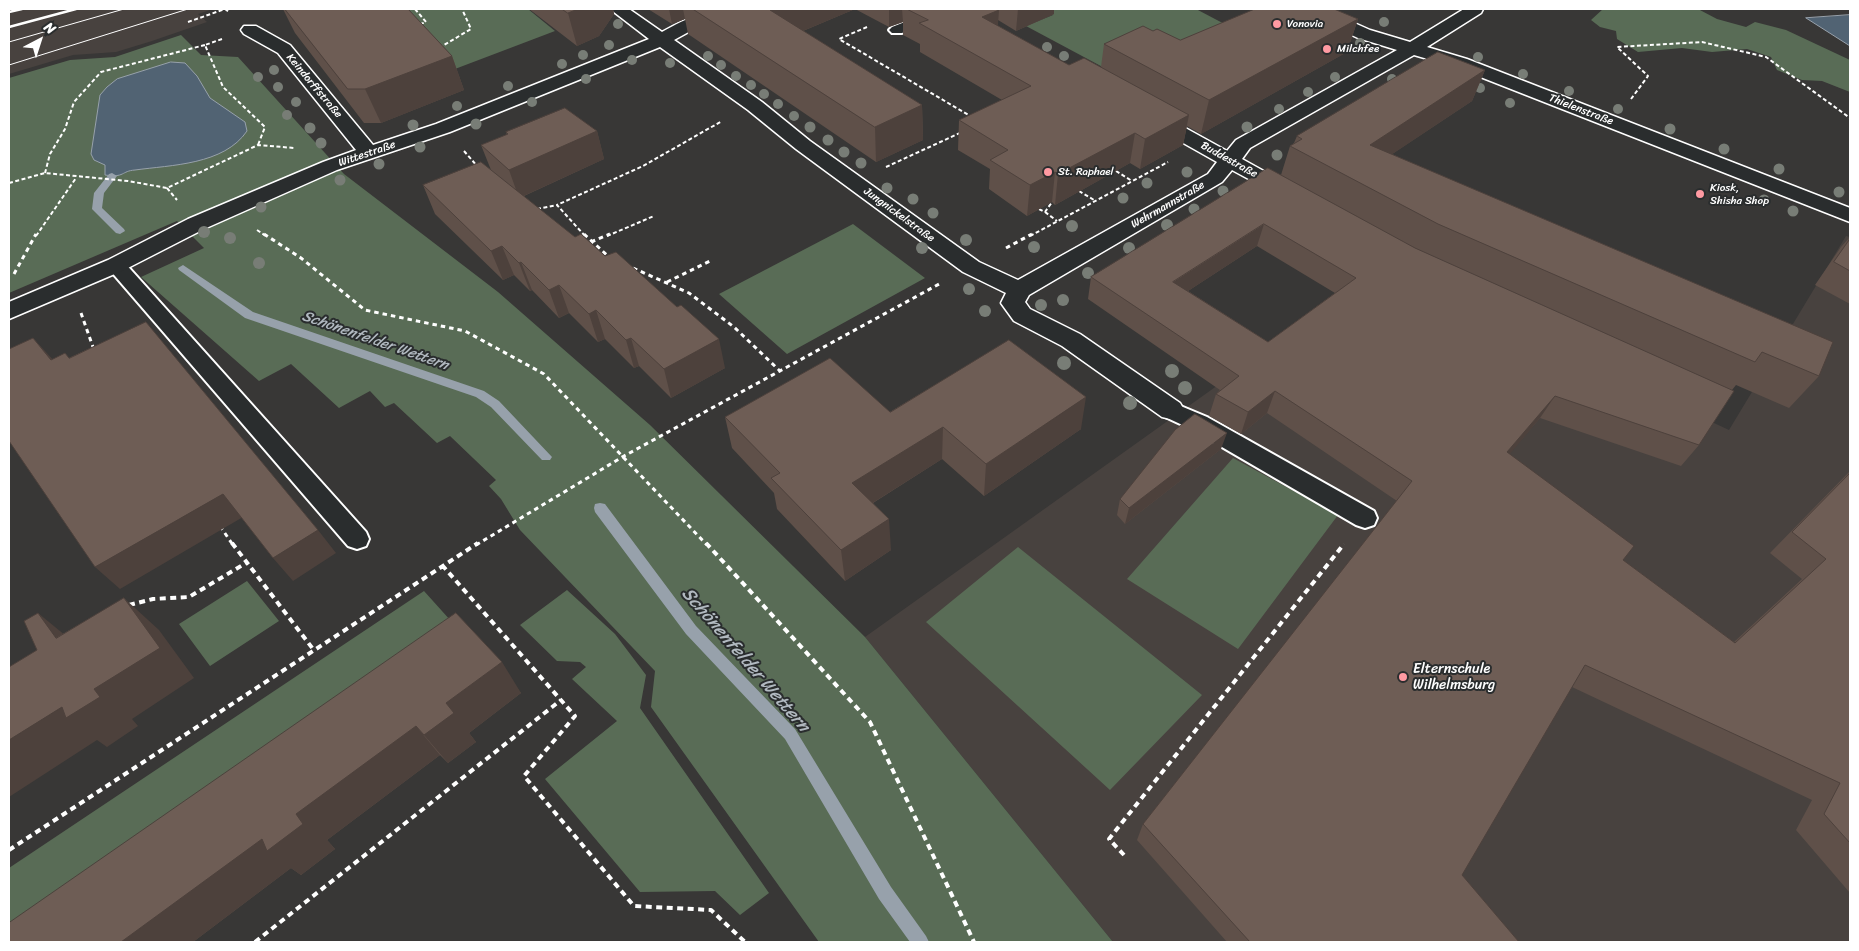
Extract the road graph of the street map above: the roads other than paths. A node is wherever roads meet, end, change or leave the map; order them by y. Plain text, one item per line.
1 (618, 9) edge
2 (729, 9) edge
3 (1310, 9) edge
4 (1475, 9) edge
5 (961, 10) edge
6 (250, 30) road end
7 (897, 30) dead end
8 (661, 40) junction
9 (1411, 49) junction
10 (1134, 107) edge
11 (369, 152) junction
12 (1230, 160) junction
13 (1308, 204) edge
14 (1850, 216) edge
15 (116, 265) junction
16 (1019, 290) junction
17 (15, 308) edge
18 (1171, 410) joint
19 (1364, 518) road end
20 (357, 539) dead end

1 - 8 street, Jungnickelstraße
2 - 8 street, Wittestraße
3 - 9 street, Thielenstraße
4 - 9 street, Wehrmannstraße
5 - 7 lane
6 - 11 street, Keindorffstraße
8 - 11 street, Wittestraße
8 - 16 street, Jungnickelstraße
9 - 12 street, Wehrmannstraße
9 - 14 street, Thielenstraße
10 - 12 street, Buddestraße
11 - 15 street, Wittestraße
12 - 13 street, Buddestraße
12 - 16 street, Wehrmannstraße
15 - 17 street, Wittestraße
15 - 20 lane
16 - 18 street
18 - 19 lane

